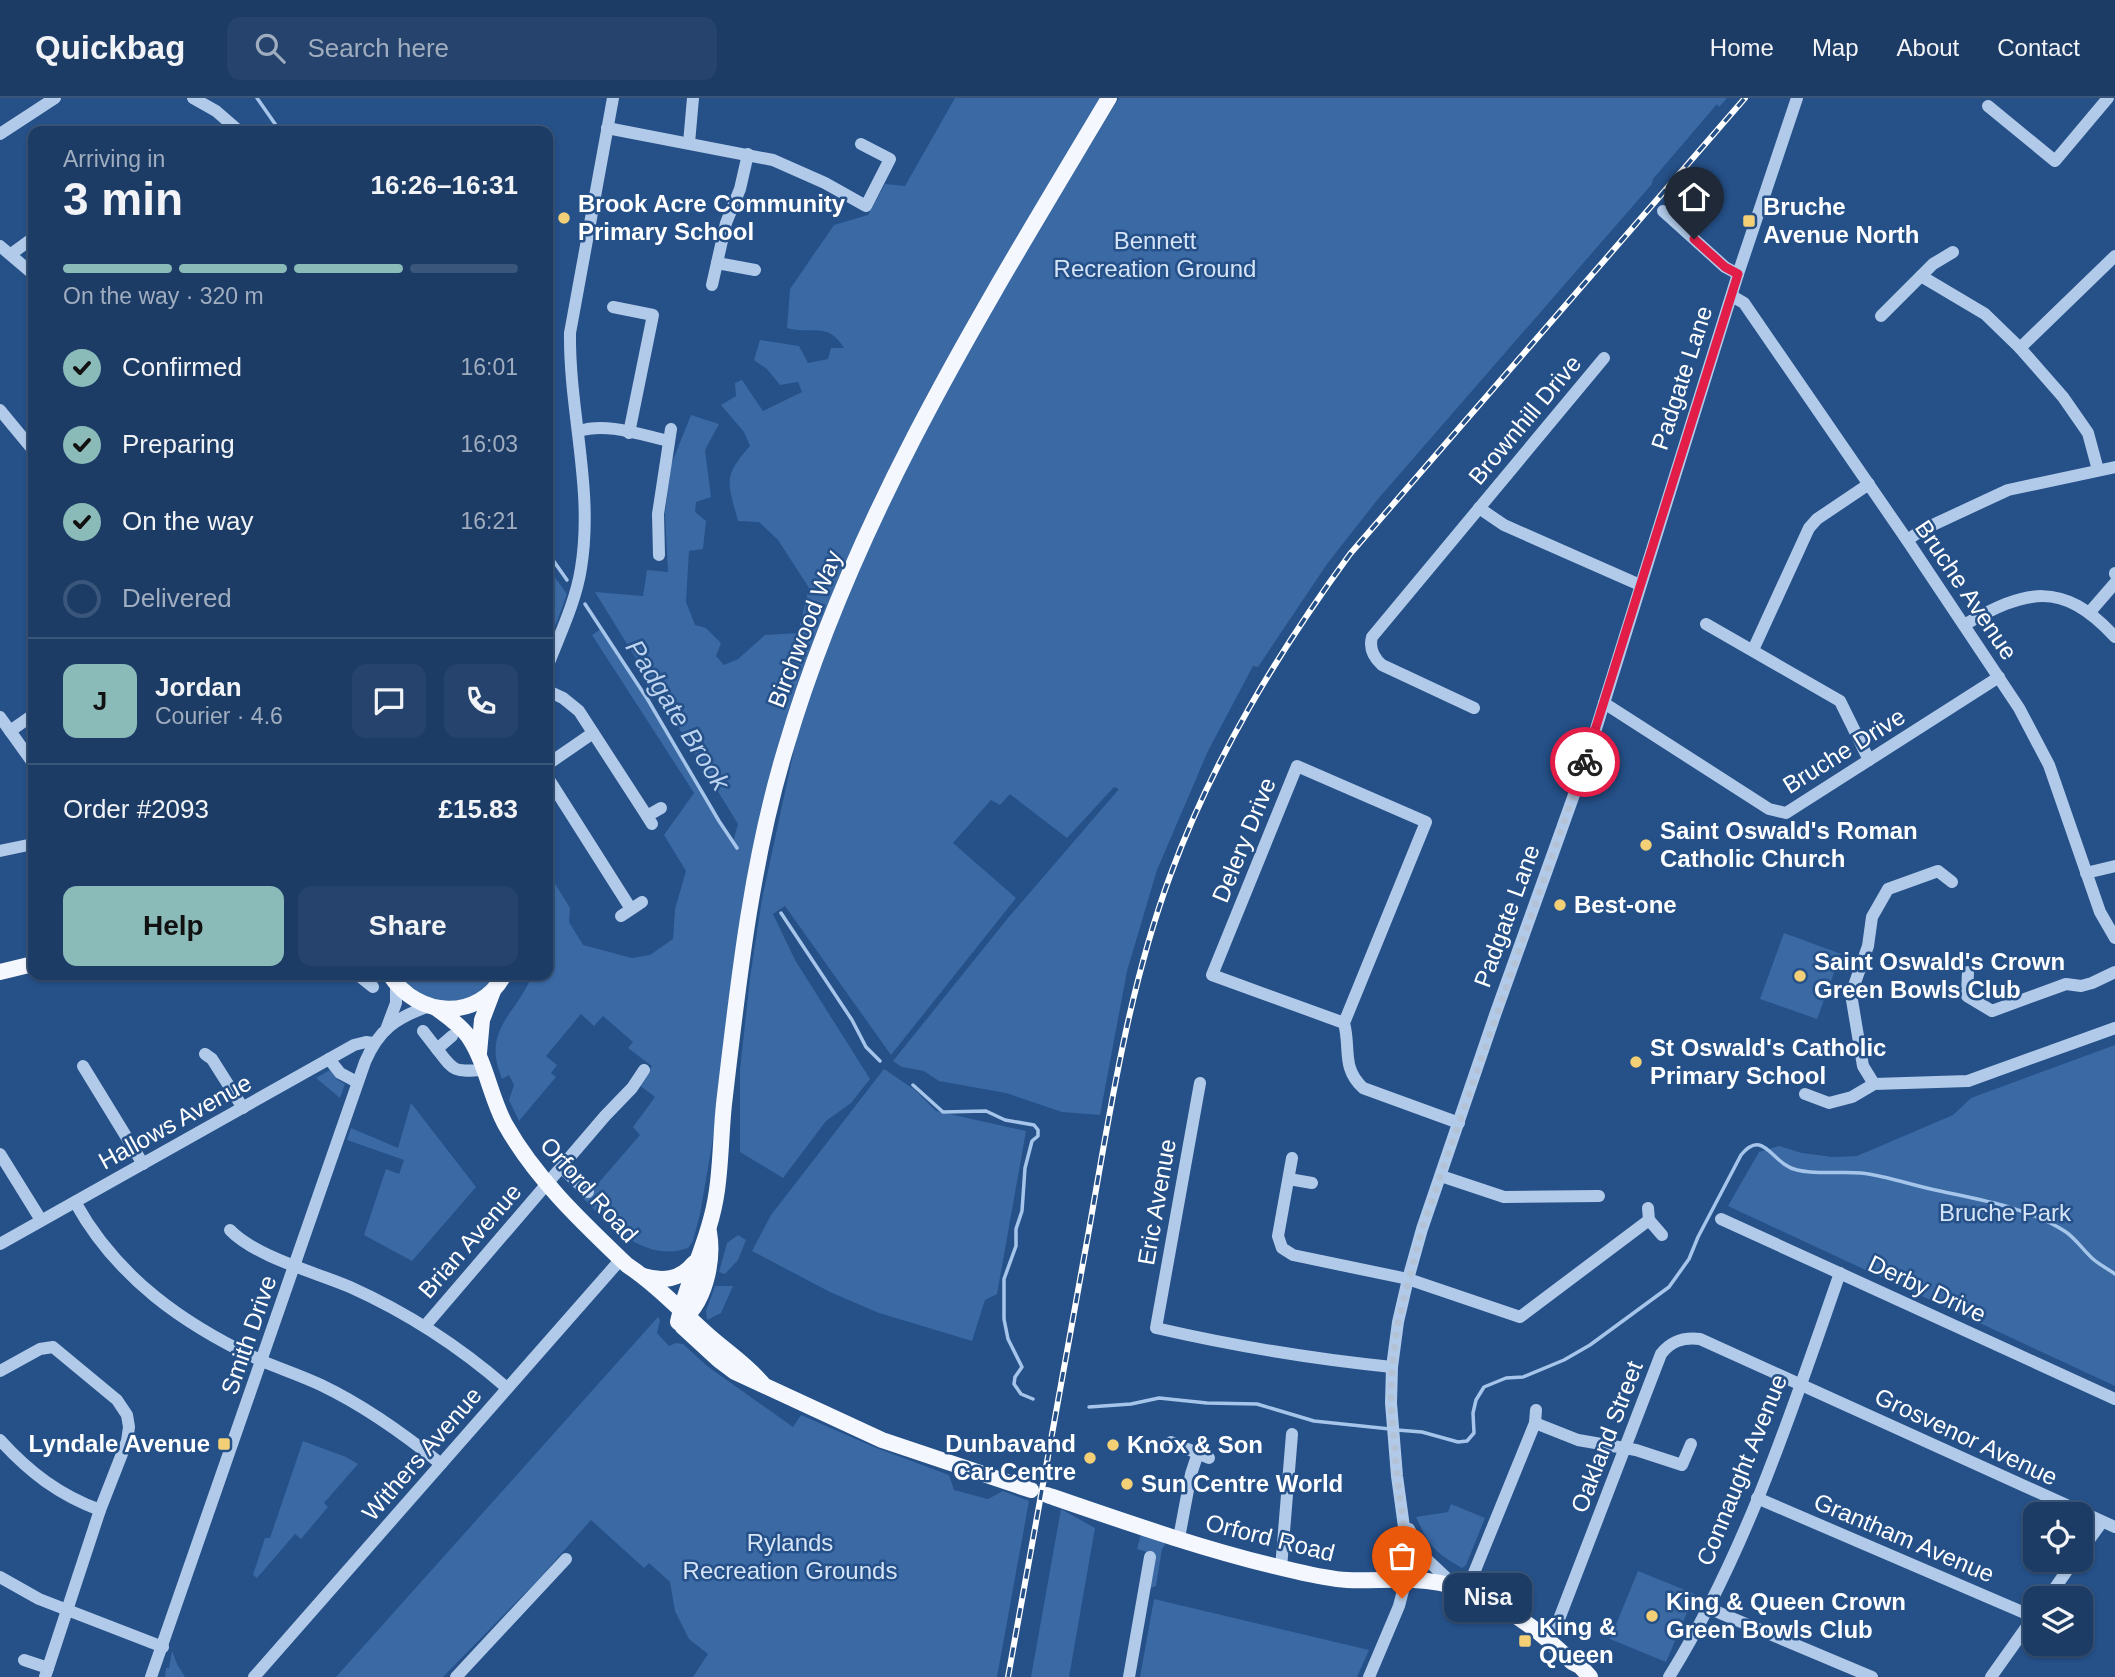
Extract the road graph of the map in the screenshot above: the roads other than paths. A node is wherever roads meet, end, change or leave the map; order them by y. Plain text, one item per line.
1 (55, 98) edge
2 (193, 98) edge
3 (613, 98) edge
4 (693, 98) edge
5 (1109, 98) edge
6 (1797, 98) edge
7 (2108, 98) edge
8 (1988, 106) dead end
9 (233, 126) edge
10 (607, 128) junction
11 (0, 134) edge
12 (689, 144) junction
13 (861, 144) dead end
14 (748, 154) junction
15 (1663, 211) dead end
16 (28, 240) edge
17 (6, 250) edge
18 (1953, 252) dead end
19 (2115, 256) edge
20 (717, 263) junction
21 (28, 270) edge
22 (755, 270) dead end
23 (1738, 274) junction
24 (1921, 276) junction
25 (712, 285) dead end
26 (1732, 296) junction
27 (613, 307) dead end
28 (1881, 316) dead end
29 (2020, 348) junction
30 (1604, 358) dead end
31 (0, 410) edge
32 (579, 430) junction
33 (629, 433) junction
34 (28, 444) edge
35 (2115, 467) edge
36 (2098, 470) junction
37 (1869, 484) junction
38 (1479, 508) junction
39 (1907, 540) junction
40 (659, 555) dead end
41 (2115, 583) edge
42 (1640, 585) junction
43 (2089, 613) junction
44 (1706, 624) dead end
45 (1964, 625) junction
46 (2115, 636) edge
47 (1753, 650) junction
48 (553, 652) edge
49 (1999, 677) junction
50 (553, 694) edge
51 (1604, 704) junction
52 (1474, 708) dead end
53 (0, 717) edge
54 (28, 718) edge
55 (10, 731) junction
56 (593, 733) junction
57 (28, 755) edge
58 (1869, 760) junction
59 (553, 761) edge
60 (553, 786) edge
61 (661, 808) dead end
62 (28, 845) edge
63 (0, 851) edge
64 (2115, 866) edge
65 (2086, 873) junction
66 (1952, 882) dead end
67 (631, 909) dead end
68 (2115, 937) edge
69 (28, 965) edge
70 (0, 972) edge
71 (1968, 972) dead end
72 (2115, 972) edge
73 (364, 980) edge
74 (393, 980) edge
75 (394, 980) edge
76 (500, 980) edge
77 (373, 987) dead end
78 (494, 989) junction
79 (432, 1007) junction
80 (1344, 1023) junction
81 (387, 1027) junction
82 (2115, 1028) edge
83 (423, 1031) dead end
84 (452, 1037) dead end
85 (373, 1043) junction
86 (437, 1049) junction
87 (205, 1054) dead end
88 (329, 1059) junction
89 (481, 1063) junction
90 (83, 1066) dead end
91 (644, 1070) dead end
92 (357, 1083) junction
93 (1199, 1083) dead end
94 (1874, 1084) junction
95 (1805, 1094) dead end
96 (243, 1108) junction
97 (1459, 1123) junction
98 (0, 1154) edge
99 (1292, 1158) dead end
100 (143, 1164) junction
101 (561, 1167) junction
102 (1441, 1176) junction
103 (1289, 1180) junction
104 (1312, 1183) dead end
105 (548, 1185) junction
106 (588, 1192) dead end
107 (1599, 1196) dead end
108 (75, 1202) junction
109 (1721, 1219) dead end
110 (41, 1220) junction
111 (230, 1230) dead end
112 (709, 1232) junction
113 (1662, 1234) dead end
114 (0, 1244) edge
115 (696, 1261) junction
116 (624, 1262) junction
117 (295, 1265) junction
118 (1840, 1273) junction
119 (643, 1276) junction
120 (1408, 1279) junction
121 (682, 1316) junction
122 (425, 1326) junction
123 (262, 1361) junction
124 (1392, 1367) junction
125 (0, 1371) edge
126 (1801, 1384) junction
127 (507, 1388) junction
128 (2115, 1399) edge
129 (1292, 1434) dead end
130 (0, 1440) edge
131 (1171, 1442) dead end
132 (1691, 1444) dead end
133 (1624, 1449) junction
134 (441, 1464) junction
135 (1757, 1498) junction
136 (100, 1510) junction
137 (1402, 1513) junction
138 (2102, 1522) junction
139 (2115, 1527) edge
140 (2093, 1534) edge
141 (1179, 1538) junction
142 (1150, 1557) dead end
143 (566, 1559) dead end
144 (1281, 1568) junction
145 (0, 1577) edge
146 (1406, 1579) junction
147 (1461, 1588) junction
148 (1708, 1608) junction
149 (68, 1610) junction
150 (2023, 1611) edge
151 (2023, 1632) edge
152 (1549, 1640) junction
153 (163, 1647) junction
154 (24, 1660) dead end
155 (159, 1661) junction
156 (1574, 1670) edge
157 (46, 1673) edge
158 (151, 1677) edge
159 (159, 1677) edge
160 (254, 1677) edge
161 (456, 1677) edge
162 (1129, 1677) edge
163 (1369, 1677) edge
164 (1590, 1677) edge
165 (1669, 1677) edge
166 (1872, 1677) edge
167 (1991, 1677) edge

1 - 11 street
2 - 9 street
3 - 10 street
4 - 12 street
5 - 112 main road, Birchwood Way
6 - 23 street, Padgate Lane
7 - 8 street
10 - 12 street
10 - 32 street
12 - 14 street
13 - 14 street
14 - 20 street
15 - 23 street
16 - 17 street
17 - 21 street
18 - 24 street
19 - 29 street
20 - 22 street
20 - 25 street
23 - 26 street, Padgate Lane
24 - 28 street
24 - 29 street
26 - 37 street, Bruche Avenue
26 - 42 street, Padgate Lane
27 - 33 street
29 - 36 street
30 - 38 street, Brownhill Drive
31 - 34 street
32 - 33 street
32 - 48 street
33 - 40 street
35 - 36 street
36 - 39 street
37 - 39 street, Bruche Avenue
37 - 47 street
38 - 42 street, Brownhill Drive
38 - 52 street, Brownhill Drive
39 - 45 street, Bruche Avenue
41 - 43 street
42 - 51 street, Padgate Lane
43 - 45 street
43 - 46 street
44 - 47 street
45 - 49 street, Bruche Avenue
47 - 58 street
49 - 58 street, Bruche Drive
49 - 65 street, Bruche Avenue
50 - 56 street
51 - 58 street, Bruche Drive
51 - 97 street, Padgate Lane
53 - 55 street
54 - 55 street
55 - 57 street
56 - 59 street
56 - 61 street
60 - 67 street
62 - 63 street
64 - 65 street
65 - 68 street, Bruche Avenue
66 - 94 street
69 - 70 main road
71 - 72 street
73 - 77 street
74 - 81 street, Smith Drive
75 - 79 main road, Orford Road
76 - 78 main road
78 - 79 main road
78 - 89 main road, Orford Road
79 - 81 street, Smith Drive
79 - 89 main road, Orford Road
80 - 80 street, Delery Drive
80 - 97 street, Delery Drive
81 - 85 street, Smith Drive
82 - 94 street
83 - 86 street
84 - 86 street
85 - 88 street, Hallows Avenue
85 - 92 street, Smith Drive
86 - 89 street
87 - 96 street
88 - 92 street
88 - 96 street, Hallows Avenue
89 - 105 main road, Orford Road
90 - 100 street
91 - 101 street, Brian Avenue
92 - 117 street, Smith Drive
93 - 124 street, Eric Avenue
94 - 95 street
96 - 100 street, Hallows Avenue
97 - 102 street, Padgate Lane
98 - 110 street
99 - 103 street
100 - 108 street, Hallows Avenue
101 - 105 street, Brian Avenue
101 - 106 street, Orford Road
102 - 107 street
102 - 120 street, Padgate Lane
103 - 104 street
103 - 120 street
105 - 116 main road, Orford Road
105 - 122 street, Brian Avenue
108 - 110 street, Hallows Avenue
108 - 123 street
109 - 118 street, Derby Drive
110 - 114 street, Hallows Avenue
111 - 117 street
112 - 115 main road, Birchwood Way
112 - 121 main road, Birchwood Way
113 - 120 street
115 - 119 main road
115 - 121 main road, Birchwood Way
116 - 119 main road, Orford Road
116 - 121 main road, Orford Road
116 - 127 street, Withers Avenue
117 - 122 street
117 - 123 street, Smith Drive
118 - 126 street, Connaught Avenue
118 - 128 street, Derby Drive
119 - 121 main road, Orford Road
120 - 124 street, Padgate Lane
121 - 141 main road, Orford Road
122 - 127 street
123 - 134 street
123 - 153 street, Smith Drive
124 - 137 street, Padgate Lane
125 - 136 street
126 - 133 street, Oakland Street
126 - 135 street, Connaught Avenue
126 - 138 street, Grosvenor Avenue
127 - 134 street, Withers Avenue
129 - 144 street
130 - 136 street
131 - 141 street
132 - 133 street
133 - 147 street
133 - 152 street, Oakland Street
134 - 160 street, Withers Avenue
135 - 148 street, Connaught Avenue
135 - 150 street, Grantham Avenue
136 - 149 street
137 - 146 street, Padgate Lane
137 - 147 street
138 - 139 street, Grosvenor Avenue
138 - 140 street
141 - 144 main road, Orford Road
142 - 162 street
143 - 161 street
144 - 146 main road, Orford Road
145 - 149 street
146 - 147 main road
146 - 163 street, Padgate Lane
147 - 152 main road
148 - 165 street, Connaught Avenue
148 - 166 street
149 - 153 street
149 - 157 street
151 - 167 street
152 - 156 main road
153 - 155 street, Smith Drive
154 - 157 street
155 - 158 street, Smith Drive
155 - 159 street, Smith Drive
156 - 164 main road

